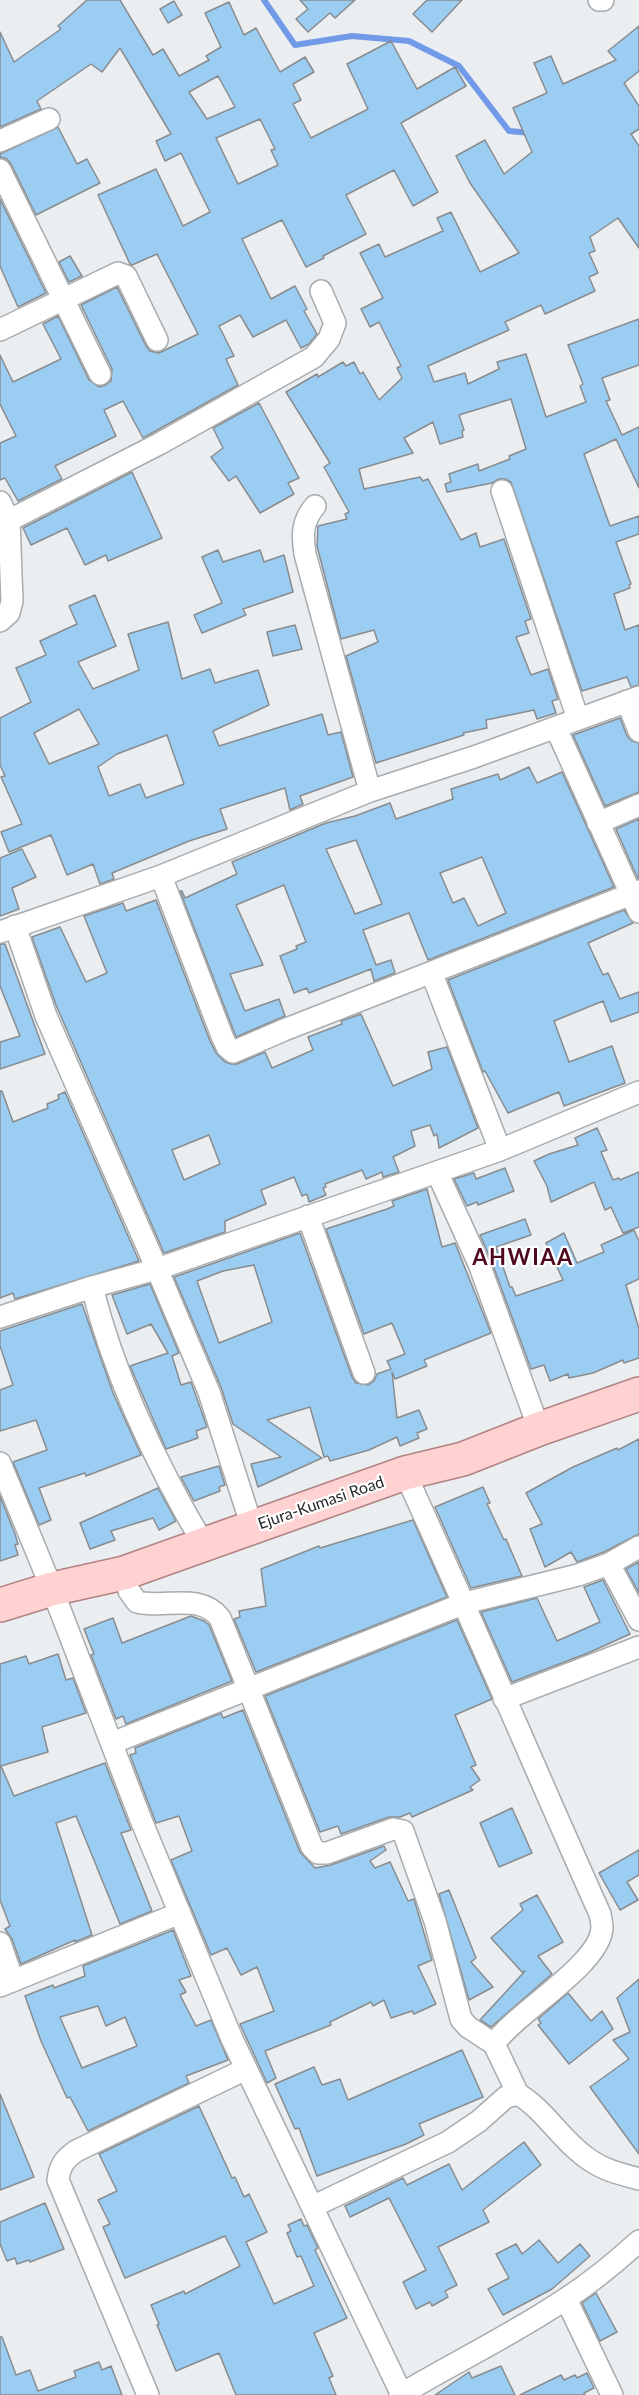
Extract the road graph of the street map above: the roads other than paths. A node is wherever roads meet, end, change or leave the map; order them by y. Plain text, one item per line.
1 (49, 119) dead end
2 (0, 141) edge
3 (0, 170) edge
4 (321, 291) dead end
5 (63, 298) junction
6 (0, 330) edge
7 (157, 340) dead end
8 (100, 374) dead end
9 (502, 491) dead end
10 (0, 502) edge
11 (315, 506) dead end
12 (4, 523) edge
13 (0, 621) edge
14 (633, 699) edge
15 (578, 719) junction
16 (556, 728) junction
17 (639, 731) edge
18 (370, 791) junction
19 (639, 805) edge
20 (598, 823) junction
21 (161, 876) junction
22 (636, 899) edge
23 (7, 929) edge
24 (432, 974) junction
25 (639, 1092) edge
26 (500, 1150) junction
27 (437, 1172) junction
28 (308, 1216) junction
29 (157, 1269) junction
30 (92, 1287) junction
31 (0, 1317) edge
32 (364, 1373) dead end
33 (639, 1394) edge
34 (539, 1429) junction
35 (0, 1463) edge
36 (405, 1473) junction
37 (252, 1527) junction
38 (204, 1545) junction
39 (639, 1547) edge
40 (609, 1564) junction
41 (124, 1573) junction
42 (52, 1589) junction
43 (465, 1603) junction
44 (0, 1605) edge
45 (639, 1620) edge
46 (639, 1647) edge
47 (249, 1689) junction
48 (504, 1699) junction
49 (112, 1743) junction
50 (180, 1913) junction
51 (0, 1943) edge
52 (6, 1983) edge
53 (494, 2044) junction
54 (246, 2069) junction
55 (518, 2094) junction
56 (639, 2179) edge
57 (312, 2207) junction
58 (639, 2241) edge
59 (566, 2299) junction
60 (148, 2395) edge
61 (401, 2395) edge
62 (612, 2395) edge

1 - 2 street
3 - 5 street
4 - 12 street
5 - 6 street
5 - 7 street
5 - 8 street
9 - 15 street
10 - 12 street
11 - 18 street
12 - 13 street
14 - 15 street
14 - 17 street
15 - 16 street
16 - 18 street
16 - 20 street
18 - 21 street
19 - 20 street
20 - 22 street
21 - 23 street
21 - 24 street
22 - 24 street
23 - 29 street
24 - 26 street
25 - 26 street
26 - 27 street
27 - 28 street
27 - 34 street
28 - 29 street
28 - 32 street
29 - 30 street
29 - 37 street
30 - 31 street
30 - 38 street
33 - 34 main road, Ejura-Kumasi Road
34 - 36 main road, Ejura-Kumasi Road
35 - 42 street
36 - 37 main road, Ejura-Kumasi Road
36 - 43 street
37 - 38 main road, Ejura-Kumasi Road
38 - 41 main road, Ejura-Kumasi Road
39 - 40 street
40 - 43 street
40 - 45 street
41 - 42 main road, Ejura-Kumasi Road
41 - 47 street
42 - 44 main road, Ejura-Kumasi Road
42 - 49 street
43 - 47 street
43 - 48 street
46 - 48 street
47 - 49 street
47 - 53 street
48 - 53 street
49 - 50 street
50 - 52 street
50 - 54 street
51 - 52 street
53 - 55 street
54 - 57 street
54 - 60 street
55 - 56 street
55 - 57 street
57 - 61 street
58 - 59 street
59 - 61 street
59 - 62 street

